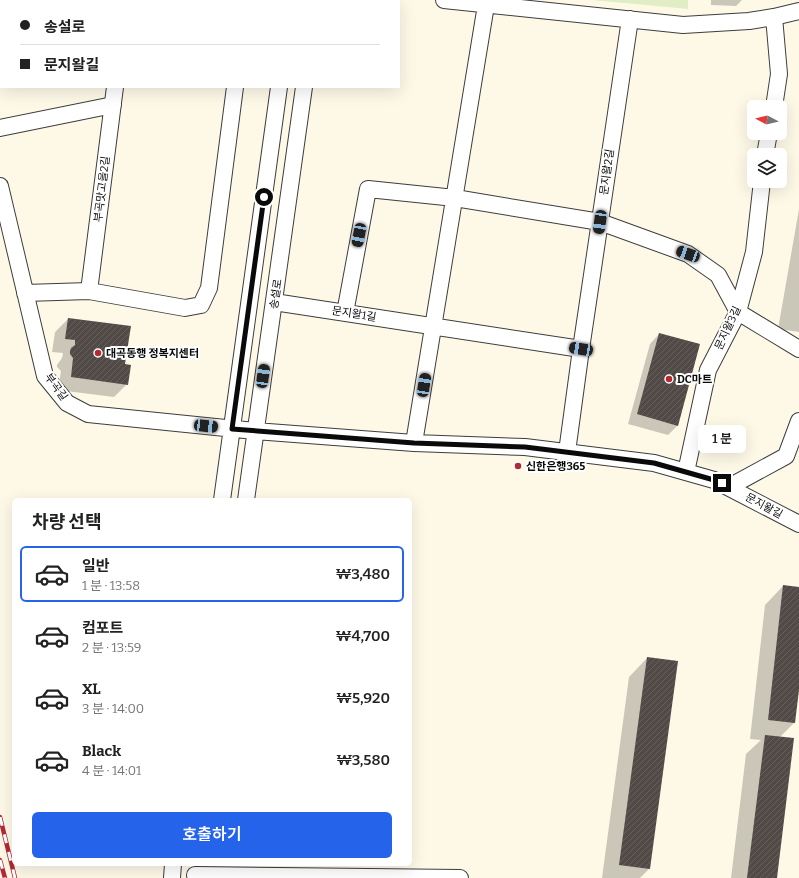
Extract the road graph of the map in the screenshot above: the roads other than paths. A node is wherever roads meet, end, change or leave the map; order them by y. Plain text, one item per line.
1 (444, 0) edge
2 (486, 5) junction
3 (799, 11) edge
4 (774, 17) junction
5 (630, 19) junction
6 (115, 88) edge
7 (235, 88) edge
8 (279, 88) edge
9 (304, 88) edge
10 (775, 100) edge
11 (113, 105) junction
12 (0, 128) edge
13 (0, 186) edge
14 (761, 188) edge
15 (455, 198) junction
16 (600, 222) junction
17 (89, 291) junction
18 (26, 293) junction
19 (274, 302) junction
20 (738, 312) junction
21 (345, 313) junction
22 (434, 327) junction
23 (799, 348) edge
24 (581, 349) junction
25 (799, 421) edge
26 (232, 429) junction
27 (255, 431) junction
28 (414, 443) junction
29 (567, 452) junction
30 (686, 472) junction
31 (729, 487) junction
32 (222, 498) edge
33 (246, 498) edge
34 (799, 524) edge
35 (173, 866) edge
36 (196, 872) edge
37 (265, 877) edge
38 (172, 878) edge
39 (460, 878) edge

1 - 2 street
2 - 5 street
2 - 15 street
3 - 4 street
4 - 5 street
4 - 10 street
5 - 16 street, 문지왈2길
6 - 11 street, 부곡맛고을2길
7 - 17 street
8 - 26 street
9 - 19 street, 송설로
11 - 12 street
11 - 17 street, 부곡맛고을2길
13 - 18 street, 부곡길
14 - 20 street, 문지왈3길
15 - 16 street
15 - 21 street
15 - 22 street
16 - 20 street
16 - 24 street, 문지왈2길
17 - 18 street
18 - 26 street, 부곡길
19 - 21 street, 문지왈1길
19 - 27 street, 송설로
20 - 23 street
20 - 30 street, 문지왈3길
21 - 22 street, 문지왈1길
22 - 24 street
22 - 28 street
24 - 29 street, 문지왈2길
25 - 31 street
26 - 27 street, 부곡길
26 - 32 street
27 - 28 street, 문지왈길
27 - 33 street, 송설로
28 - 29 street, 문지왈길
29 - 30 street, 문지왈길
30 - 31 street, 문지왈길
31 - 34 street, 문지왈길
35 - 38 street
36 - 37 street
37 - 39 street

